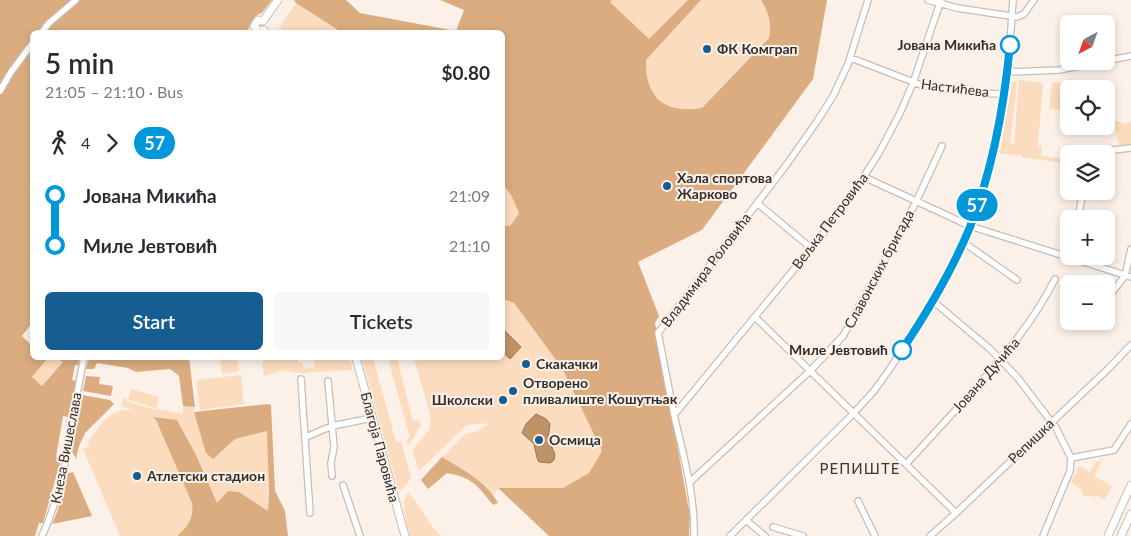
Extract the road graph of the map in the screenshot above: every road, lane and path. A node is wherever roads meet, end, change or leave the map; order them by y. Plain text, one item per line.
1 (76, 0) edge
2 (278, 0) edge
3 (868, 0) edge
4 (928, 0) edge
5 (1013, 0) edge
6 (1034, 0) edge
7 (940, 2) edge
8 (1012, 17) junction
9 (263, 20) junction
10 (44, 30) edge
11 (253, 30) edge
12 (265, 30) edge
13 (30, 47) edge
14 (1131, 56) edge
15 (851, 58) junction
16 (1008, 72) junction
17 (913, 83) junction
18 (0, 92) edge
19 (1004, 94) junction
20 (942, 146) dead end
21 (1131, 148) edge
22 (1115, 150) edge
23 (864, 177) junction
24 (916, 202) junction
25 (757, 203) junction
26 (970, 226) junction
27 (963, 242) junction
28 (811, 248) junction
29 (1131, 249) edge
30 (1060, 254) edge
31 (1095, 265) edge
32 (1128, 276) edge
33 (1055, 279) dead end
34 (1017, 280) dead end
35 (1115, 290) edge
36 (933, 301) junction
37 (755, 317) junction
38 (1131, 345) edge
39 (1001, 359) junction
40 (84, 360) edge
41 (357, 360) edge
42 (811, 370) junction
43 (302, 379) dead end
44 (328, 381) dead end
45 (854, 413) junction
46 (674, 415) junction
47 (372, 418) junction
48 (1052, 422) junction
49 (1131, 424) edge
50 (332, 426) junction
51 (306, 437) junction
52 (1070, 458) junction
53 (907, 464) junction
54 (332, 476) dead end
55 (690, 482) junction
56 (343, 485) dead end
57 (1131, 485) edge
58 (858, 500) dead end
59 (310, 513) dead end
60 (956, 513) junction
61 (1131, 514) edge
62 (746, 520) junction
63 (773, 527) dead end
64 (795, 535) edge
65 (42, 536) edge
66 (360, 536) edge
67 (405, 536) edge
68 (694, 536) edge
69 (730, 536) edge
70 (765, 536) edge
71 (803, 536) edge
72 (875, 536) edge
73 (931, 536) edge
74 (1043, 536) edge
75 (1108, 536) edge
76 (1121, 536) edge

1 - 10 street
2 - 9 main road
3 - 15 street, Владимира Роловића
4 - 7 street
5 - 8 street
6 - 8 street
7 - 8 street
7 - 17 street, Вељка Петровића
8 - 16 street
9 - 11 main road
9 - 12 main road
13 - 18 street
14 - 16 street
15 - 17 street, Настићева
15 - 25 street, Владимира Роловића
16 - 19 street
17 - 19 street, Настићева
17 - 23 street, Вељка Петровића
19 - 26 street
20 - 24 street, Славонских бригада
21 - 22 street
23 - 24 street
23 - 28 street, Вељка Петровића
24 - 26 street
24 - 42 street, Славонских бригада
25 - 28 street
25 - 46 street, Владимира Роловића
26 - 27 street
26 - 30 street
27 - 34 street
27 - 36 street
28 - 37 street, Вељка Петровића
29 - 32 street
31 - 32 street
32 - 35 street
33 - 39 street, Јована Дучића
36 - 39 street
36 - 45 street
37 - 42 street
37 - 46 street, Вељка Петровића
38 - 48 street, Репишка
39 - 48 street
39 - 53 street, Јована Дучића
40 - 65 street, Кнеза Вишеслава
41 - 47 main road, Благоја Паровића
42 - 45 street
42 - 55 street, Славонских бригада
43 - 51 street
44 - 50 street
45 - 53 street
45 - 62 street
46 - 55 street
47 - 50 street
47 - 67 main road, Благоја Паровића
48 - 52 street
48 - 60 street, Репишка
49 - 52 street
50 - 51 street
50 - 54 street
51 - 59 street
52 - 74 street
53 - 60 street
55 - 68 street
56 - 66 street
57 - 75 main road
58 - 72 street
60 - 73 street, Репишка
61 - 76 main road
62 - 69 street
62 - 70 street
63 - 64 street
64 - 71 street

